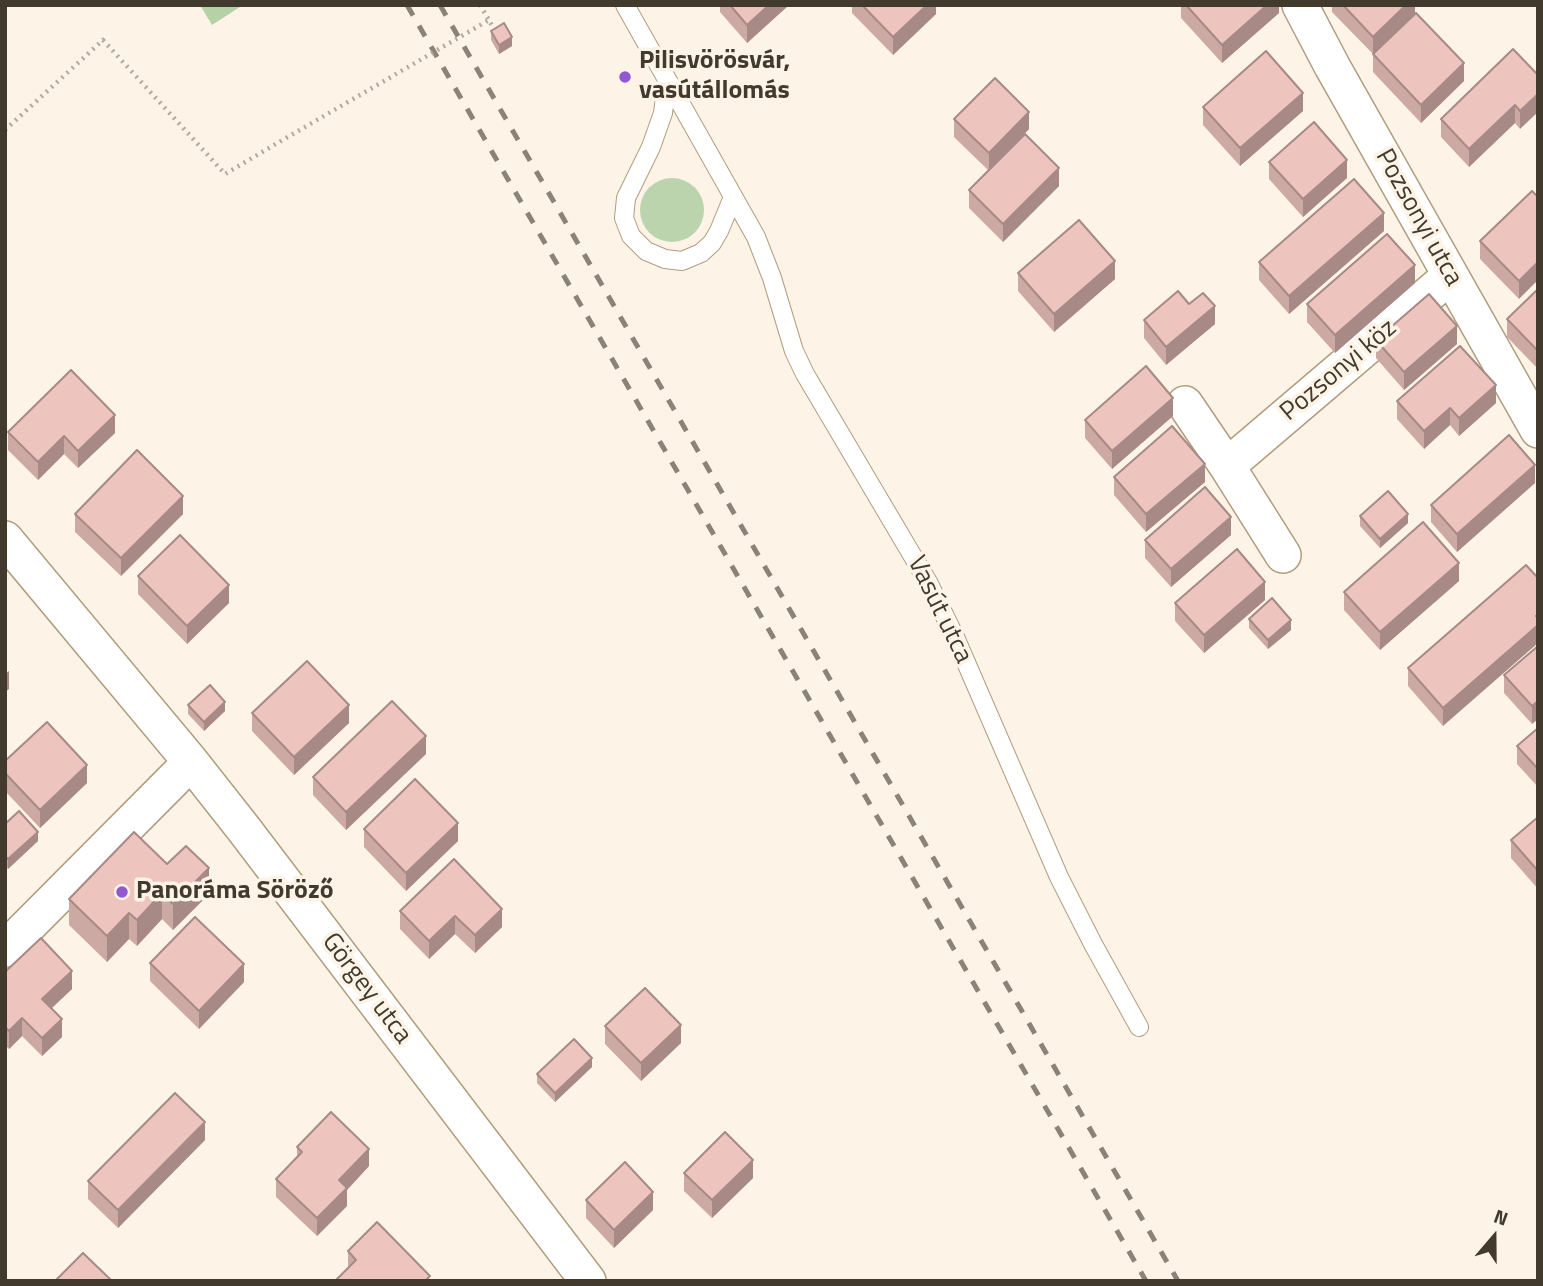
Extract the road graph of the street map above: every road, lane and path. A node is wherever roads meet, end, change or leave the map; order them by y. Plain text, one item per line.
1 (480, 5) edge
2 (625, 5) edge
3 (1300, 5) edge
4 (488, 20) junction
5 (497, 35) edge
6 (667, 81) junction
7 (5, 131) edge
8 (733, 197) junction
9 (1451, 276) junction
10 (1185, 404) dead end
11 (1538, 430) edge
12 (1227, 466) junction
13 (5, 539) edge
14 (1283, 555) dead end
15 (191, 762) junction
16 (5, 949) edge
17 (1139, 1027) dead end
18 (588, 1281) edge

1 - 4 path
2 - 6 lane, Vasút utca
3 - 9 street, Pozsonyi utca
4 - 5 path, bridge
4 - 7 path, bridge
6 - 8 lane, Vasút utca
6 - 8 lane
8 - 17 lane, Vasút utca
9 - 11 street, Pozsonyi utca
9 - 12 street, Pozsonyi köz
10 - 12 street
12 - 14 street
13 - 15 street, Görgey utca
15 - 16 street
15 - 18 street, Görgey utca

